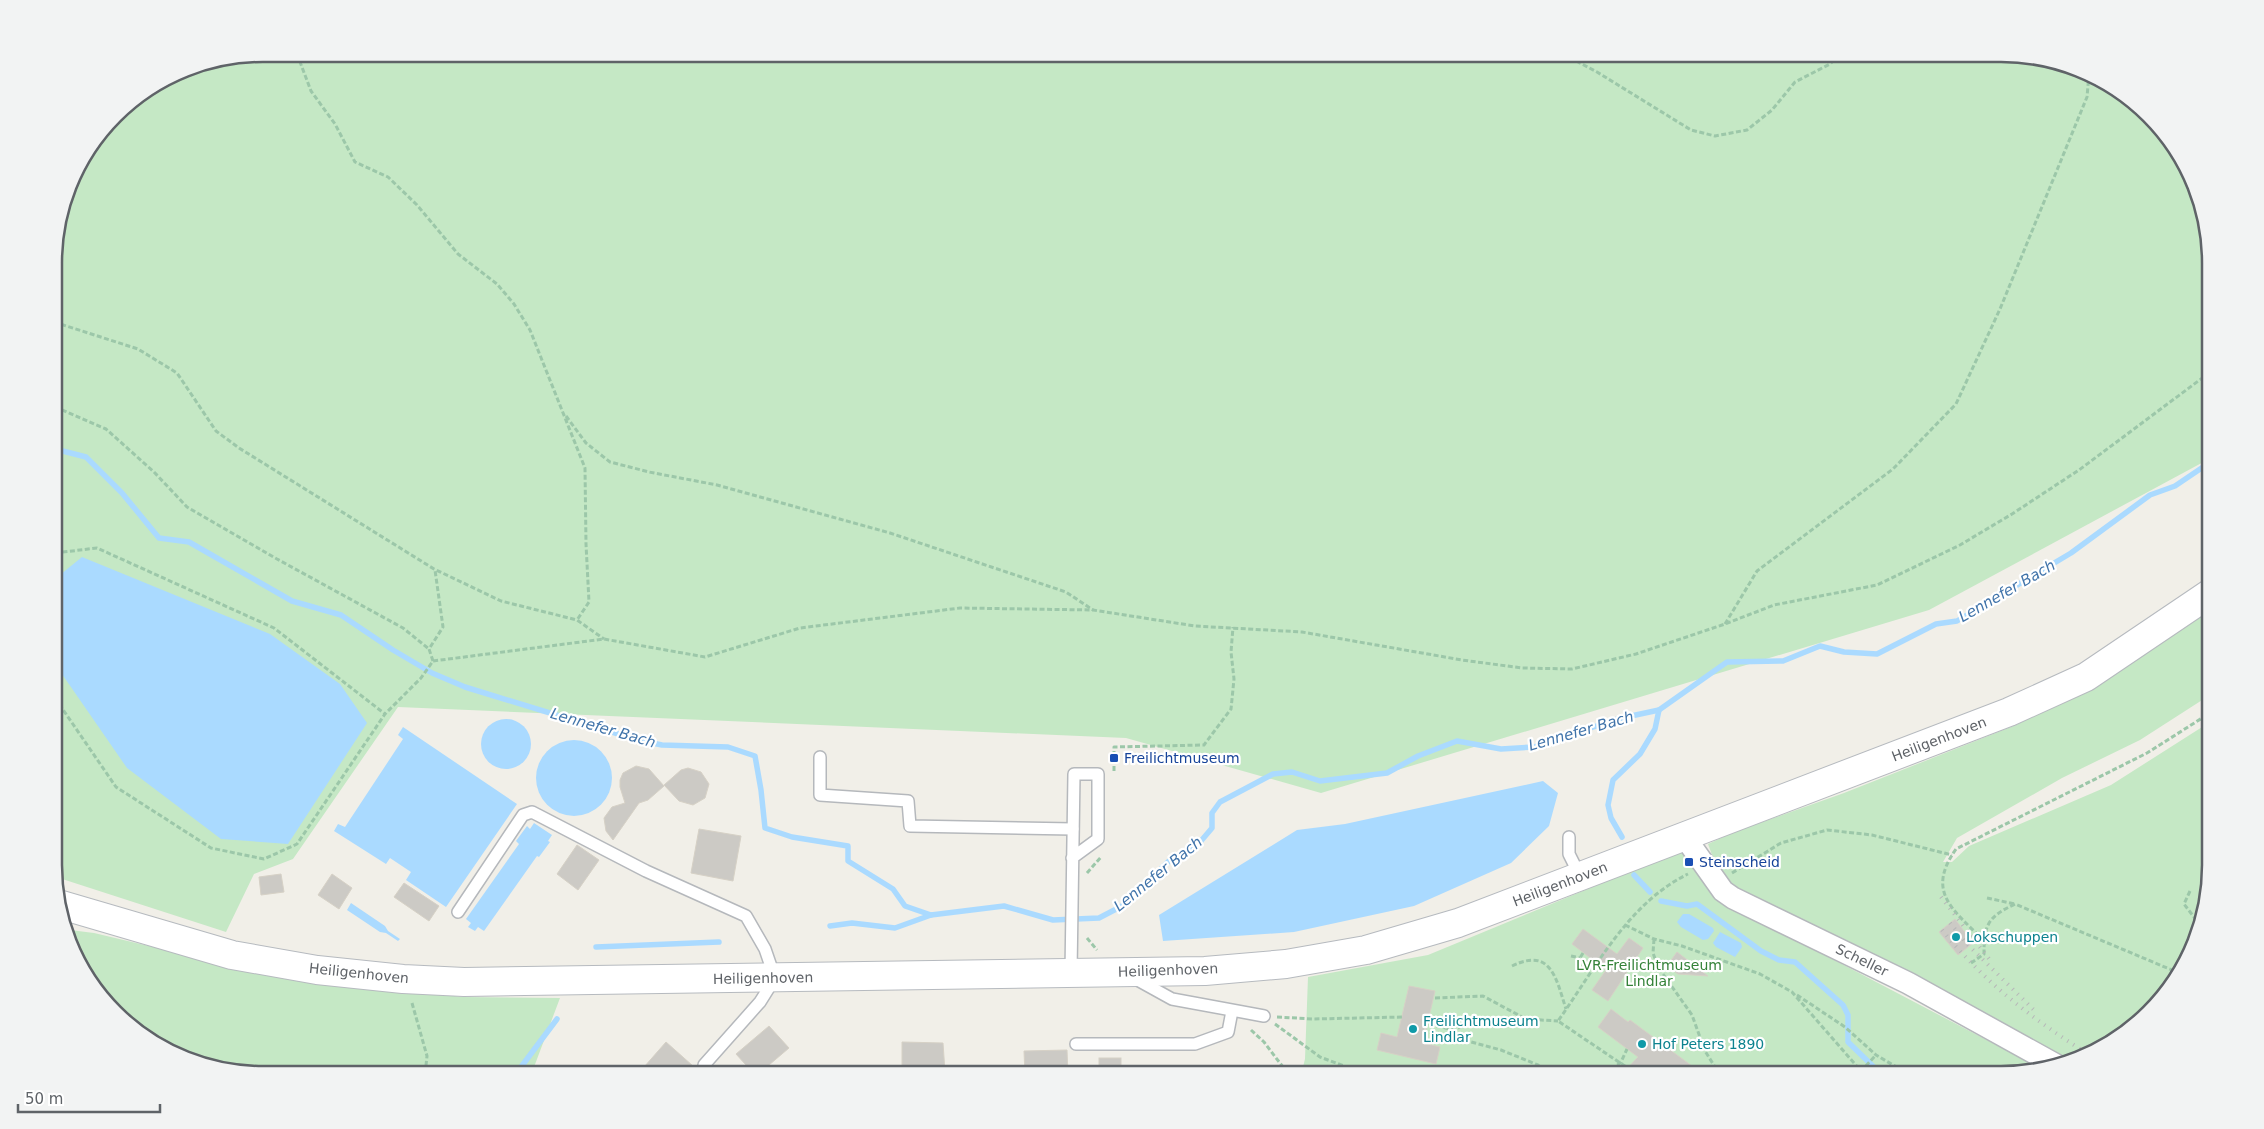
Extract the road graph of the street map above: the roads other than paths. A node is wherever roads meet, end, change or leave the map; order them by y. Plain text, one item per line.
1 (2202, 599) edge
2 (820, 757) dead end
3 (1073, 829) junction
4 (1684, 836) junction
5 (1569, 837) dead end
6 (1072, 858) junction
7 (1580, 876) junction
8 (66, 906) edge
9 (458, 912) dead end
10 (1071, 972) junction
11 (1124, 972) junction
12 (775, 978) junction
13 (1232, 1011) junction
14 (1264, 1016) road end
15 (1076, 1044) dead end
16 (2049, 1061) edge
17 (704, 1066) dead end

1 - 4 main road, Heiligenhoven
2 - 3 lane
3 - 6 lane
3 - 6 lane
4 - 7 main road, Heiligenhoven
4 - 16 street, Scheller
5 - 7 lane
6 - 10 lane
7 - 11 main road, Heiligenhoven
8 - 12 main road, Heiligenhoven
9 - 12 lane
10 - 11 main road, Heiligenhoven
10 - 12 main road, Heiligenhoven
11 - 13 lane
12 - 17 lane
13 - 14 lane
13 - 15 lane

